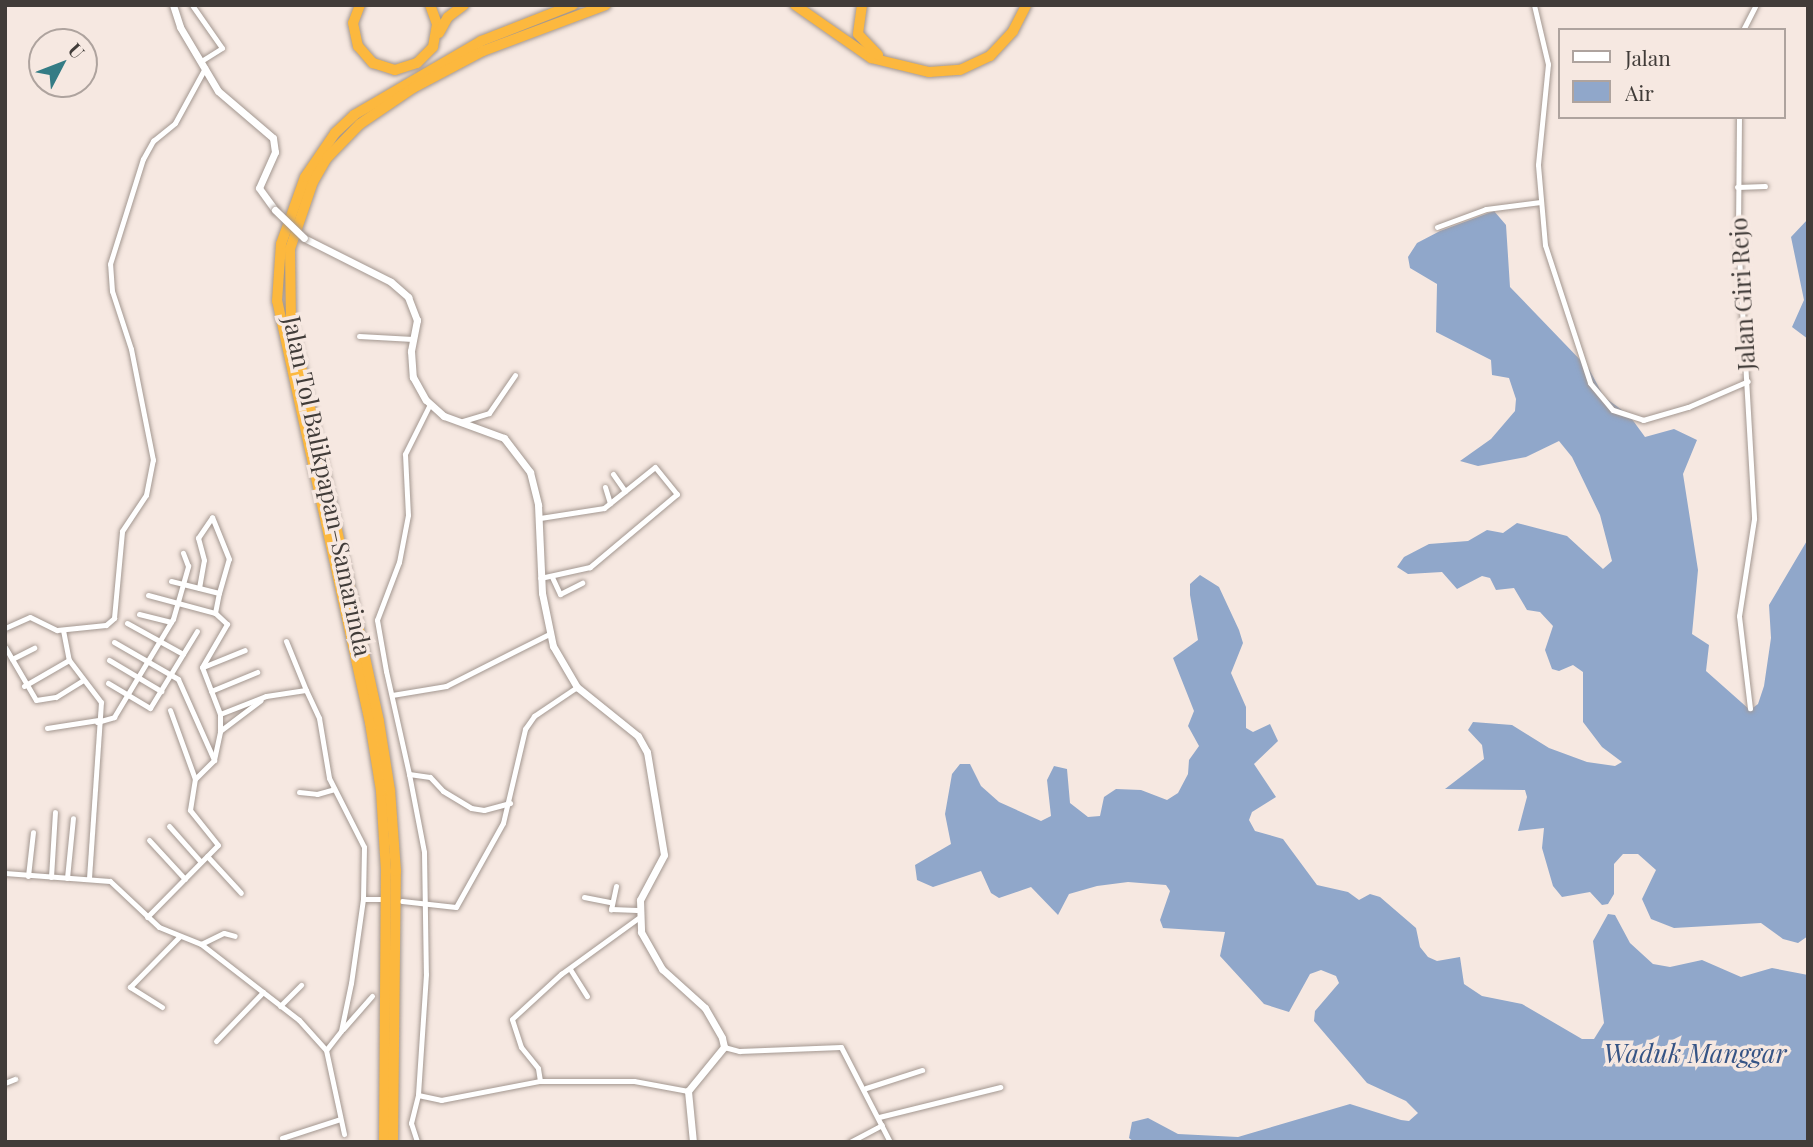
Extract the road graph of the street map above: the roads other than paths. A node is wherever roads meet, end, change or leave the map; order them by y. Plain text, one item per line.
1 (173, 5) edge
2 (192, 5) edge
3 (360, 5) edge
4 (430, 5) edge
5 (464, 5) edge
6 (573, 5) edge
7 (606, 5) edge
8 (795, 5) edge
9 (862, 5) edge
10 (1020, 5) edge
11 (1026, 5) edge
12 (1534, 5) edge
13 (1756, 5) edge
14 (1744, 28) edge
15 (433, 47) junction
16 (203, 64) junction
17 (1739, 119) edge
18 (1765, 186) dead end
19 (1737, 187) junction
20 (1541, 202) junction
21 (1437, 227) dead end
22 (359, 336) dead end
23 (413, 340) junction
24 (515, 375) dead end
25 (1748, 381) junction
26 (430, 404) junction
27 (463, 421) junction
28 (613, 474) dead end
29 (605, 487) dead end
30 (625, 491) junction
31 (610, 503) junction
32 (540, 518) junction
33 (183, 553) dead end
34 (552, 577) junction
35 (540, 579) junction
36 (171, 581) dead end
37 (582, 583) dead end
38 (183, 584) junction
39 (199, 588) junction
40 (219, 593) junction
41 (148, 595) dead end
42 (177, 604) junction
43 (215, 613) junction
44 (139, 614) dead end
45 (171, 622) junction
46 (127, 623) dead end
47 (5, 628) edge
48 (62, 631) junction
49 (197, 631) dead end
50 (549, 634) junction
51 (159, 641) junction
52 (286, 641) dead end
53 (114, 642) dead end
54 (5, 648) edge
55 (34, 648) dead end
56 (246, 650) dead end
57 (183, 654) junction
58 (12, 659) junction
59 (69, 660) junction
60 (109, 660) dead end
61 (148, 660) junction
62 (202, 667) junction
63 (257, 672) dead end
64 (172, 673) junction
65 (137, 678) junction
66 (83, 680) junction
67 (108, 683) dead end
68 (24, 686) junction
69 (577, 687) junction
70 (161, 691) junction
71 (211, 691) junction
72 (306, 691) junction
73 (127, 695) junction
74 (392, 695) junction
75 (266, 696) junction
76 (1750, 708) dead end
77 (170, 710) dead end
78 (220, 714) junction
79 (97, 721) junction
80 (47, 728) dead end
81 (220, 731) junction
82 (214, 760) junction
83 (410, 774) junction
84 (195, 779) junction
85 (334, 789) junction
86 (299, 792) dead end
87 (510, 803) junction
88 (55, 812) dead end
89 (73, 818) dead end
90 (169, 826) dead end
91 (33, 832) dead end
92 (149, 839) dead end
93 (207, 856) junction
94 (201, 862) junction
95 (5, 873) edge
96 (29, 876) junction
97 (51, 877) junction
98 (67, 878) junction
99 (89, 879) junction
100 (185, 879) junction
101 (616, 886) dead end
102 (241, 893) dead end
103 (584, 897) dead end
104 (363, 899) junction
105 (380, 899) dead end
106 (402, 901) dead end
107 (610, 902) junction
108 (423, 903) junction
109 (637, 914) junction
110 (147, 917) junction
111 (235, 936) dead end
112 (179, 937) junction
113 (201, 944) junction
114 (570, 969) junction
115 (301, 985) dead end
116 (263, 992) junction
117 (372, 996) dead end
118 (587, 996) dead end
119 (280, 1006) junction
120 (162, 1007) dead end
121 (341, 1031) junction
122 (216, 1041) dead end
123 (724, 1046) junction
124 (326, 1050) junction
125 (922, 1070) dead end
126 (15, 1079) dead end
127 (540, 1081) junction
128 (5, 1083) edge
129 (1000, 1087) dead end
130 (866, 1088) junction
131 (688, 1091) junction
132 (418, 1095) junction
133 (879, 1117) junction
134 (340, 1119) junction
135 (882, 1125) junction
136 (344, 1134) dead end
137 (282, 1138) dead end
138 (384, 1142) edge
139 (393, 1142) edge
140 (417, 1142) edge
141 (693, 1142) edge
142 (850, 1142) edge
143 (890, 1142) edge

1 - 16 street
2 - 16 street
3 - 15 highway
4 - 15 highway
5 - 15 highway
6 - 138 highway, Jalan Tol Balikpapan–Samarinda
7 - 139 highway, Jalan Tol Balikpapan–Samarinda
8 - 11 highway
9 - 10 highway
12 - 20 street
13 - 14 street
16 - 23 street, bridge
16 - 48 street
17 - 19 street, Jalan Giri Rejo
18 - 19 street
19 - 25 street, Jalan Giri Rejo
20 - 21 street
20 - 25 street, Jalan Giri Rejo
22 - 23 street
23 - 26 street
24 - 27 street
25 - 76 street
26 - 27 street
26 - 74 street
27 - 32 street
28 - 30 street
29 - 31 street
30 - 31 street
30 - 34 street
31 - 32 street
32 - 35 street
33 - 38 street
34 - 35 street
34 - 37 street
35 - 50 street
36 - 38 street
38 - 39 street
38 - 42 street
39 - 40 street
39 - 40 street
40 - 43 street
41 - 42 street
42 - 43 street
42 - 45 street
43 - 62 street
44 - 45 street
45 - 51 street
46 - 51 street
47 - 48 street
48 - 59 street
49 - 57 street
50 - 69 street
50 - 74 street
51 - 57 street
51 - 61 street
52 - 72 street
53 - 61 street
54 - 58 street
55 - 58 street
56 - 62 street
57 - 64 street
58 - 68 street
59 - 66 street
59 - 68 street
60 - 65 street
61 - 64 street
61 - 65 street
62 - 71 street
63 - 71 street
64 - 70 street
64 - 82 street
65 - 70 street
65 - 73 street
66 - 68 street
66 - 79 street
67 - 73 street
69 - 87 street
69 - 109 street
70 - 73 street
71 - 78 street
72 - 75 street
72 - 85 street
73 - 79 street
74 - 83 street
75 - 78 street
75 - 81 street
77 - 84 street
78 - 81 street
79 - 80 street
79 - 99 street
81 - 82 street
82 - 84 street
83 - 87 street
83 - 108 street
84 - 93 street
85 - 86 street
85 - 104 street
87 - 108 street
88 - 97 street
89 - 98 street
90 - 94 street
91 - 96 street
92 - 100 street
93 - 94 street
93 - 102 street
94 - 100 street
95 - 96 street
96 - 97 street
97 - 98 street
98 - 99 street
99 - 110 street
100 - 110 street
101 - 107 street
103 - 107 street
104 - 105 street
104 - 121 street
106 - 108 street
107 - 109 street
108 - 132 street
109 - 114 street
109 - 123 street
110 - 112 street
111 - 113 street
112 - 113 street
112 - 120 street
113 - 116 street
114 - 118 street
114 - 127 street
115 - 119 street
116 - 119 street
116 - 122 street
117 - 121 street
119 - 124 street
121 - 124 street
123 - 130 street
123 - 131 street
124 - 134 street
125 - 130 street
126 - 128 street
127 - 131 street
127 - 132 street
129 - 133 street
130 - 133 street
131 - 141 street
132 - 140 street
133 - 135 street
134 - 136 street
134 - 137 street
135 - 142 street
135 - 143 street

